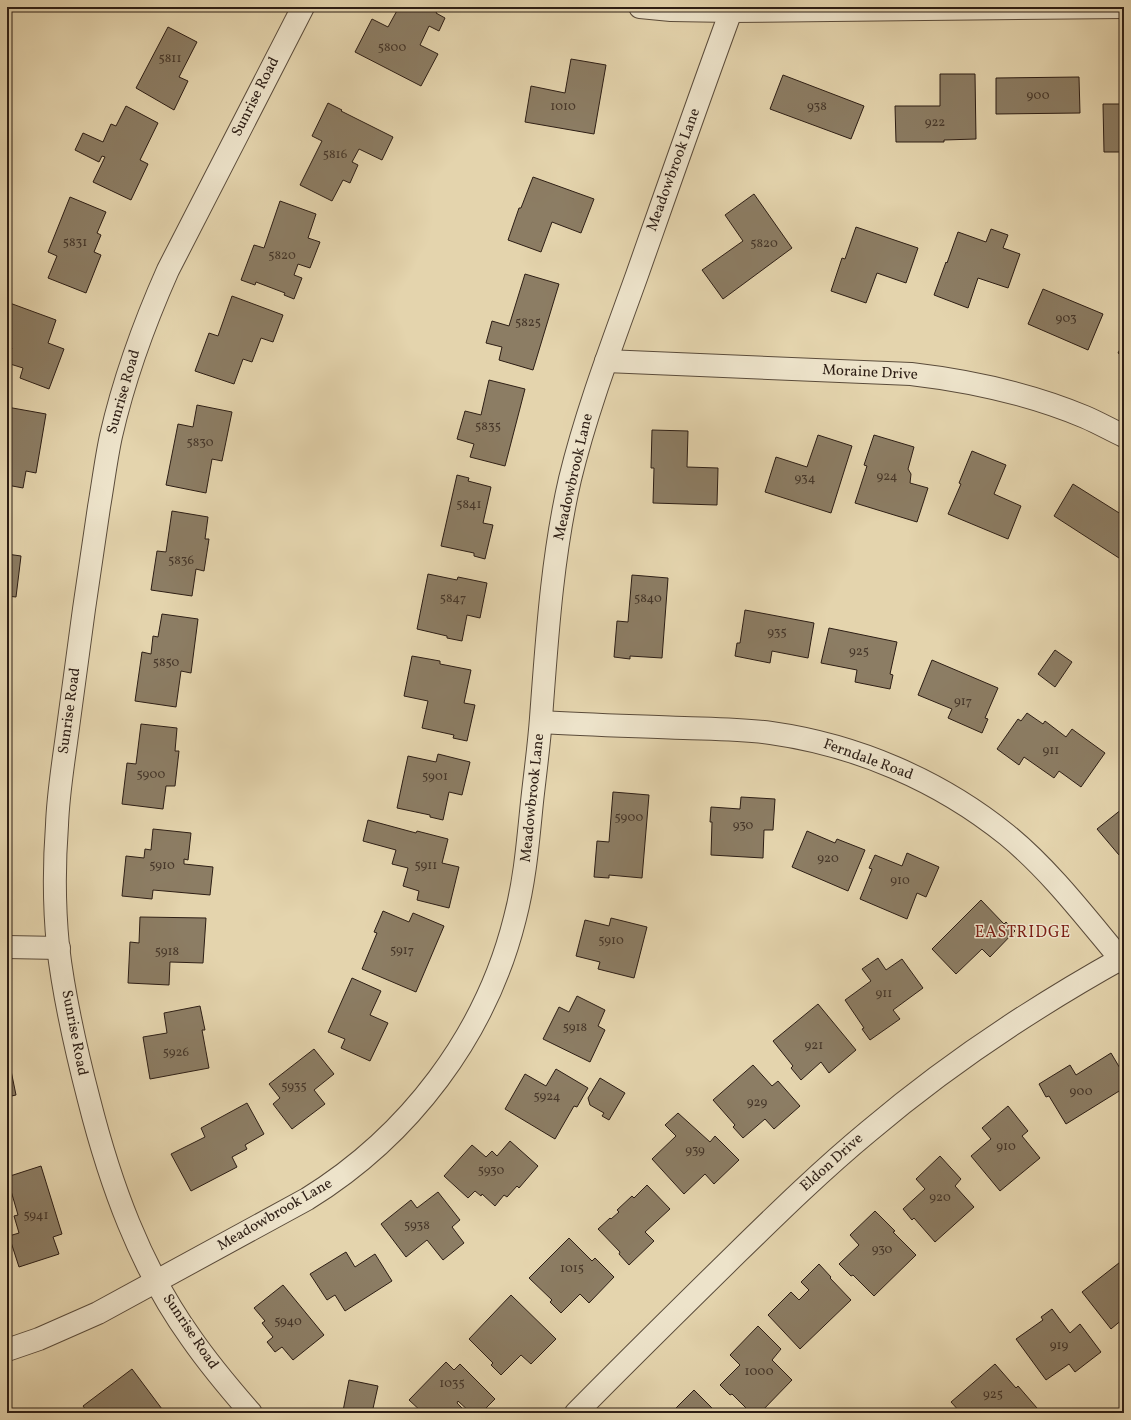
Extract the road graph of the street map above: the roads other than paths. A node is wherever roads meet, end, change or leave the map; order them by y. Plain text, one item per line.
1 (303, 7) edge
2 (640, 7) edge
3 (1124, 7) edge
4 (731, 11) junction
5 (606, 361) junction
6 (1124, 436) edge
7 (541, 722) junction
8 (7, 947) edge
9 (58, 948) junction
10 (1123, 959) edge
11 (156, 1281) junction
12 (7, 1350) edge
13 (251, 1413) edge
14 (576, 1413) edge

1 - 9 street, Sunrise Road
2 - 4 street
3 - 4 street
4 - 5 street, Meadowbrook Lane
5 - 6 street, Moraine Drive
5 - 7 street, Meadowbrook Lane
7 - 10 street, Ferndale Road
7 - 11 street, Meadowbrook Lane
8 - 9 street
9 - 11 street, Sunrise Road
10 - 14 street, Eldon Drive
11 - 12 street, Meadowbrook Lane
11 - 13 street, Sunrise Road

